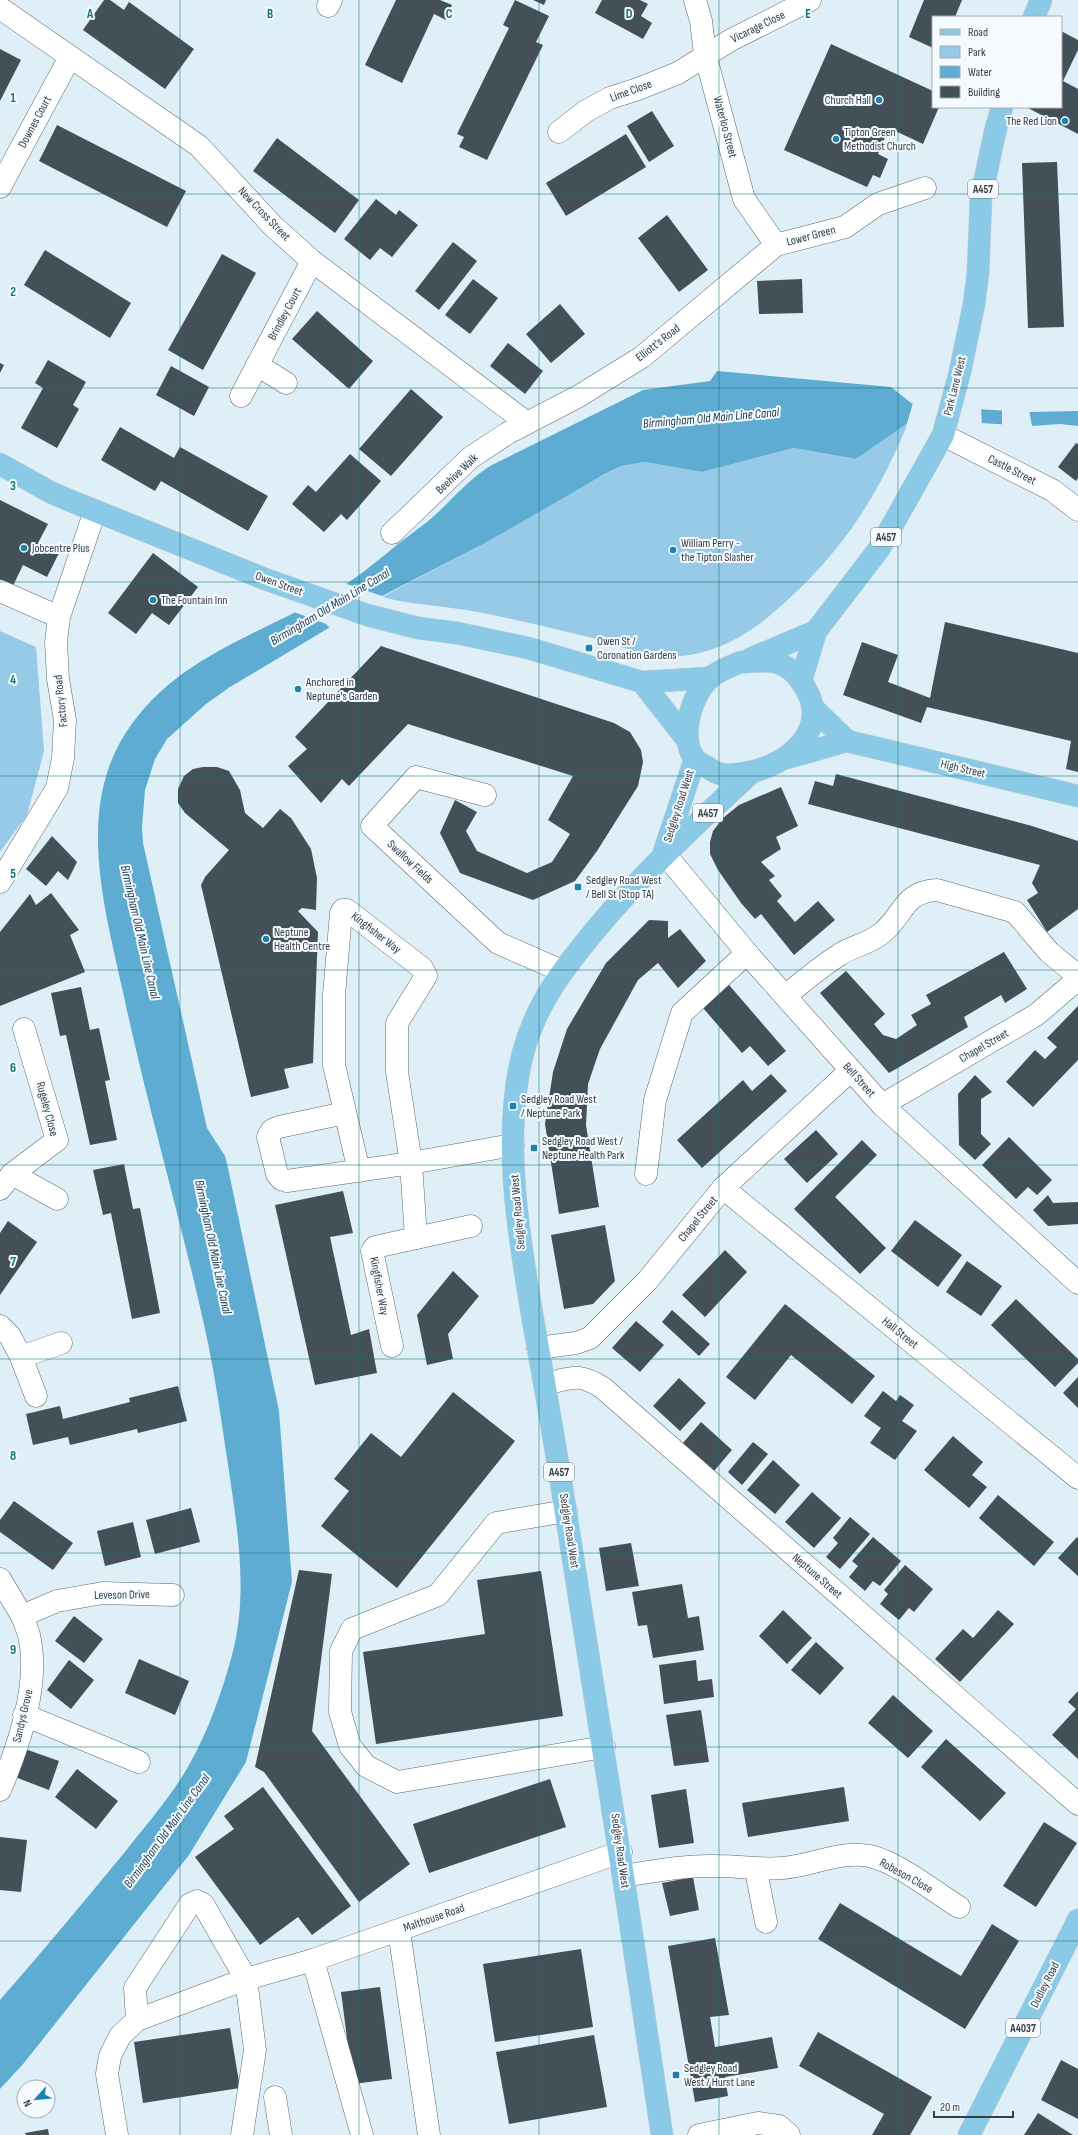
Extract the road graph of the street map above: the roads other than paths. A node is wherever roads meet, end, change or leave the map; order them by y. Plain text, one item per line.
1 (694, 0) edge
2 (810, 0) edge
3 (1041, 0) edge
4 (0, 8) edge
5 (1034, 16) edge
6 (705, 54) junction
7 (70, 57) junction
8 (1002, 108) edge
9 (558, 132) dead end
10 (0, 187) edge
11 (925, 188) dead end
12 (776, 245) junction
13 (312, 262) junction
14 (257, 366) junction
15 (286, 383) dead end
16 (241, 396) dead end
17 (527, 422) junction
18 (943, 435) junction
19 (0, 464) edge
20 (1078, 510) edge
21 (95, 511) junction
22 (392, 533) dead end
23 (0, 591) edge
24 (59, 617) junction
25 (816, 631) junction
26 (741, 662) junction
27 (710, 678) junction
28 (801, 680) junction
29 (642, 682) junction
30 (813, 708) junction
31 (847, 741) junction
32 (691, 750) junction
33 (787, 758) junction
34 (752, 772) junction
35 (485, 795) dead end
36 (1078, 796) edge
37 (664, 853) junction
38 (0, 882) edge
39 (747, 953) junction
40 (562, 971) junction
41 (1078, 976) edge
42 (786, 996) junction
43 (24, 1029) dead end
44 (850, 1071) junction
45 (882, 1105) junction
46 (345, 1113) junction
47 (513, 1145) junction
48 (411, 1163) junction
49 (359, 1171) junction
50 (646, 1174) dead end
51 (6, 1181) edge
52 (723, 1188) junction
53 (57, 1199) dead end
54 (472, 1226) dead end
55 (416, 1238) junction
56 (1078, 1283) edge
57 (0, 1326) edge
58 (61, 1343) dead end
59 (392, 1346) dead end
60 (538, 1348) junction
61 (22, 1356) junction
62 (545, 1384) junction
63 (36, 1396) dead end
64 (1078, 1478) edge
65 (566, 1511) junction
66 (0, 1579) edge
67 (173, 1595) dead end
68 (22, 1616) junction
69 (24, 1715) junction
70 (604, 1747) junction
71 (139, 1762) dead end
72 (0, 1790) edge
73 (1078, 1804) edge
74 (621, 1852) junction
75 (756, 1870) junction
76 (624, 1876) junction
77 (959, 1907) dead end
78 (1078, 1920) edge
79 (766, 1922) dead end
80 (399, 1931) junction
81 (313, 1960) junction
82 (246, 1979) junction
83 (137, 2020) junction
84 (275, 2097) dead end
85 (117, 2135) edge
86 (242, 2135) edge
87 (281, 2135) edge
88 (362, 2135) edge
89 (429, 2135) edge
90 (662, 2135) edge
91 (699, 2135) edge
92 (789, 2135) edge
93 (969, 2135) edge

1 - 6 street, Waterloo Street
2 - 6 street, Vicarage Close
3 - 5 main road
4 - 7 street, New Cross Street
6 - 9 street, Lime Close
6 - 12 street, Waterloo Street
7 - 10 street, Downes Court
7 - 13 street, New Cross Street
8 - 18 main road, Park Lane West / A457
11 - 12 street, Lower Green
12 - 17 street, Elliott's Road
13 - 14 street, Brindley Court
13 - 17 street, New Cross Street
14 - 15 street
14 - 16 street, Brindley Court
17 - 22 street, Beehive Walk
18 - 20 street, Castle Street
18 - 25 main road, Park Lane West / A457
19 - 21 main road, Owen Street
21 - 24 street, Factory Road
21 - 29 main road, Owen Street
23 - 24 street
24 - 38 street, Factory Road
25 - 26 main road, A457
25 - 28 main road, Park Lane West / A457
26 - 27 main road, A457
26 - 28 main road, A457
27 - 29 main road
27 - 32 main road, A457
28 - 30 main road, A457
29 - 32 main road
30 - 31 main road
30 - 33 main road, A457
31 - 33 main road, High Street
31 - 36 main road, High Street
32 - 34 main road, A457
32 - 37 main road, Sedgley Road West / A457
33 - 34 main road, A457
34 - 37 main road, Sedgley Road West / A457
35 - 40 street, Swallow Fields
37 - 39 street, Bell Street
37 - 40 main road, Sedgley Road West / A457
39 - 42 street, Bell Street
39 - 50 street
40 - 47 main road, Sedgley Road West / A457
41 - 42 street
41 - 45 street, Chapel Street
42 - 44 street, Bell Street
43 - 51 street, Rugeley Close
44 - 45 street, Bell Street
44 - 52 street, Chapel Street
45 - 56 street, Bell Street
46 - 48 street, Kingfisher Way
46 - 49 street, Kingfisher Way
46 - 49 street
47 - 48 street
47 - 60 main road, Sedgley Road West / A457
48 - 49 street
48 - 55 street, Kingfisher Way
51 - 53 street
52 - 60 street, Chapel Street
52 - 64 street, Hall Street
54 - 55 street
55 - 59 street, Kingfisher Way
57 - 61 street
58 - 61 street
60 - 62 main road, Sedgley Road West / A457
61 - 63 street
62 - 65 main road, Sedgley Road West / A457
62 - 73 street, Neptune Street
65 - 70 main road, Sedgley Road West / A457
65 - 70 street
66 - 68 street
67 - 68 street, Leveson Drive
68 - 69 street, Sandys Grove
69 - 71 street
69 - 72 street, Sandys Grove
70 - 74 main road, Sedgley Road West / A457
74 - 76 main road, Sedgley Road West / A457
74 - 80 street, Malthouse Road
75 - 76 street, Robeson Close
75 - 77 street, Robeson Close
75 - 79 street
76 - 90 main road, Sedgley Road West / A457
78 - 93 main road, Dudley Road / A4037
80 - 81 street, Malthouse Road
80 - 89 street
81 - 82 street, Malthouse Road
81 - 88 street
82 - 83 street, Malthouse Road
82 - 83 street
82 - 86 street
83 - 85 street
84 - 87 street
91 - 92 street

